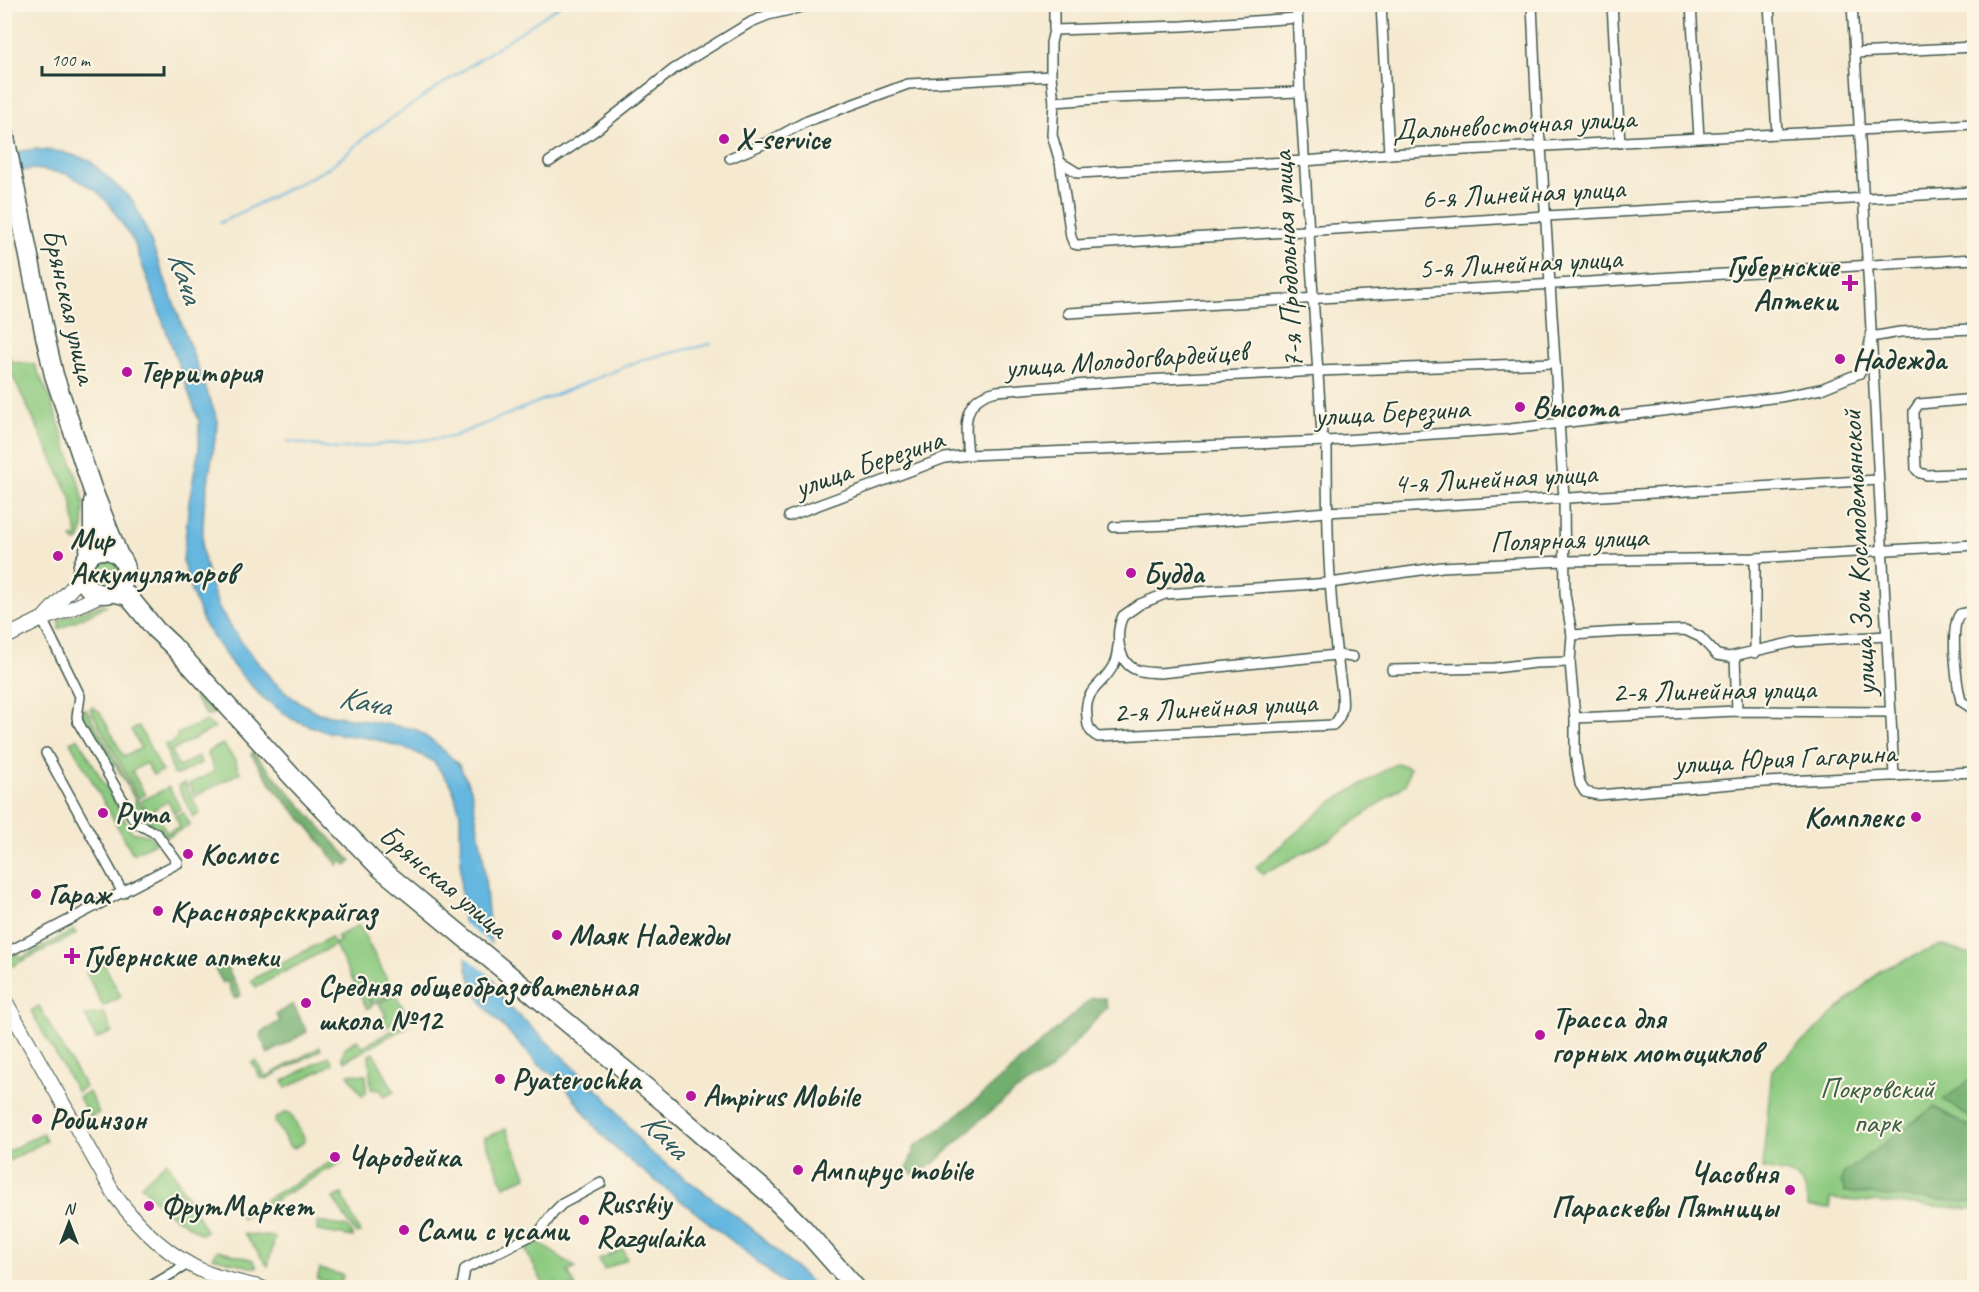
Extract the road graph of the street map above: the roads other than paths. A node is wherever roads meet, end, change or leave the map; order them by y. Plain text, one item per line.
1 (815, 4) edge
2 (1054, 4) edge
3 (1297, 4) edge
4 (1381, 4) edge
5 (1532, 4) edge
6 (1612, 4) edge
7 (1691, 4) edge
8 (1769, 4) edge
9 (1852, 4) edge
10 (1298, 18) junction
11 (1054, 30) junction
12 (1974, 47) edge
13 (1855, 53) junction
14 (1051, 76) junction
15 (1300, 92) junction
16 (1054, 102) junction
17 (1974, 124) edge
18 (1860, 131) junction
19 (5, 133) edge
20 (1777, 133) junction
21 (1698, 138) junction
22 (1620, 143) junction
23 (1541, 147) junction
24 (1389, 154) junction
25 (730, 158) dead end
26 (1305, 161) junction
27 (549, 162) dead end
28 (1060, 162) junction
29 (1974, 192) edge
30 (1863, 197) junction
31 (1546, 216) junction
32 (1310, 230) junction
33 (1974, 259) edge
34 (1867, 265) junction
35 (1550, 286) junction
36 (1313, 298) junction
37 (1068, 313) dead end
38 (1974, 329) edge
39 (1871, 336) junction
40 (1555, 363) junction
41 (1318, 371) junction
42 (1974, 399) edge
43 (1558, 424) junction
44 (1327, 441) junction
45 (968, 455) junction
46 (1974, 473) edge
47 (1878, 480) junction
48 (92, 489) junction
49 (1564, 498) junction
50 (1327, 512) junction
51 (789, 516) dead end
52 (1114, 528) dead end
53 (1974, 545) edge
54 (1881, 551) junction
55 (1755, 558) junction
56 (122, 561) junction
57 (1564, 561) junction
58 (85, 567) junction
59 (1330, 583) junction
60 (108, 593) junction
61 (1974, 611) edge
62 (42, 619) junction
63 (1572, 635) junction
64 (1886, 636) junction
65 (4, 638) edge
66 (1118, 643) junction
67 (172, 645) junction
68 (1755, 652) junction
69 (1336, 655) junction
70 (1353, 657) dead end
71 (1735, 657) junction
72 (1570, 662) junction
73 (1392, 670) dead end
74 (1974, 707) edge
75 (1737, 711) junction
76 (1891, 712) junction
77 (1575, 718) junction
78 (46, 753) dead end
79 (1974, 772) edge
80 (1894, 776) junction
81 (123, 893) junction
82 (4, 954) edge
83 (4, 999) edge
84 (601, 1183) dead end
85 (188, 1264) junction
86 (147, 1287) edge
87 (262, 1287) edge
88 (460, 1287) edge
89 (856, 1287) edge

1 - 27 street
2 - 11 street
3 - 10 street, 7-я Продольная улица
4 - 24 street
5 - 23 street
6 - 22 street
7 - 21 street
8 - 20 street
9 - 13 street, улица Зои Космодемьянской
10 - 11 street
10 - 15 street, 7-я Продольная улица
11 - 14 street
12 - 13 street
13 - 18 street, улица Зои Космодемьянской
14 - 16 street
14 - 25 street
15 - 16 street
15 - 26 street, 7-я Продольная улица
16 - 28 street
17 - 18 street, Дальневосточная улица
18 - 20 street, Дальневосточная улица
18 - 30 street, улица Зои Космодемьянской
19 - 48 highway, Брянская улица
20 - 21 street, Дальневосточная улица
21 - 22 street, Дальневосточная улица
22 - 23 street, Дальневосточная улица
23 - 24 street, Дальневосточная улица
23 - 31 street
24 - 26 street, Дальневосточная улица
26 - 28 street, Дальневосточная улица
26 - 32 street, 7-я Продольная улица
28 - 32 street, 6-я Линейная улица
29 - 30 street, 6-я Линейная улица
30 - 31 street, 6-я Линейная улица
30 - 34 street, улица Зои Космодемьянской
31 - 32 street, 6-я Линейная улица
31 - 35 street
32 - 36 street, 7-я Продольная улица
33 - 34 street, 5-я Линейная улица
34 - 35 street, 5-я Линейная улица
34 - 39 street, улица Зои Космодемьянской
35 - 36 street, 5-я Линейная улица
35 - 40 street
36 - 37 street, 5-я Линейная улица
36 - 41 street, 7-я Продольная улица
38 - 39 street
39 - 43 street, улица Березина
39 - 47 street, улица Зои Космодемьянской
40 - 41 street, улица Молодогвардейцев
40 - 43 street
41 - 44 street, 7-я Продольная улица
41 - 45 street, улица Молодогвардейцев
42 - 46 street
43 - 44 street, улица Березина
43 - 49 street
44 - 45 street, улица Березина
44 - 50 street, 7-я Продольная улица
45 - 51 street, улица Березина
47 - 49 street, 4-я Линейная улица
47 - 54 street, улица Зои Космодемьянской
48 - 56 highway, Брянская улица
48 - 58 highway, Брянская улица
49 - 50 street, 4-я Линейная улица
49 - 57 street
50 - 52 street, 4-я Линейная улица
50 - 59 street, 7-я Продольная улица
53 - 54 street, Полярная улица
54 - 55 street, Полярная улица
54 - 64 street, улица Зои Космодемьянской
55 - 57 street, Полярная улица
55 - 68 street
56 - 58 highway
56 - 60 highway
56 - 67 highway, Брянская улица
57 - 59 street, Полярная улица
57 - 63 street
58 - 60 highway, Брянская улица
58 - 62 street
59 - 66 street, Полярная улица
59 - 69 street, 7-я Продольная улица
60 - 62 street
60 - 67 highway, Брянская улица
61 - 74 street
62 - 65 street
62 - 81 street
63 - 71 street
63 - 72 street
64 - 68 street
64 - 76 street, улица Зои Космодемьянской
66 - 69 street
66 - 69 street, 2-я Линейная улица
67 - 89 highway, Брянская улица
68 - 71 street
69 - 70 street
71 - 75 street
72 - 73 street
72 - 77 street
75 - 76 street, 2-я Линейная улица
75 - 77 street, 2-я Линейная улица
76 - 80 street, улица Зои Космодемьянской
77 - 80 street, улица Юрия Гагарина
78 - 81 street
79 - 80 street, улица Юрия Гагарина
81 - 82 street
83 - 85 street
84 - 88 street
85 - 86 street
85 - 87 street

